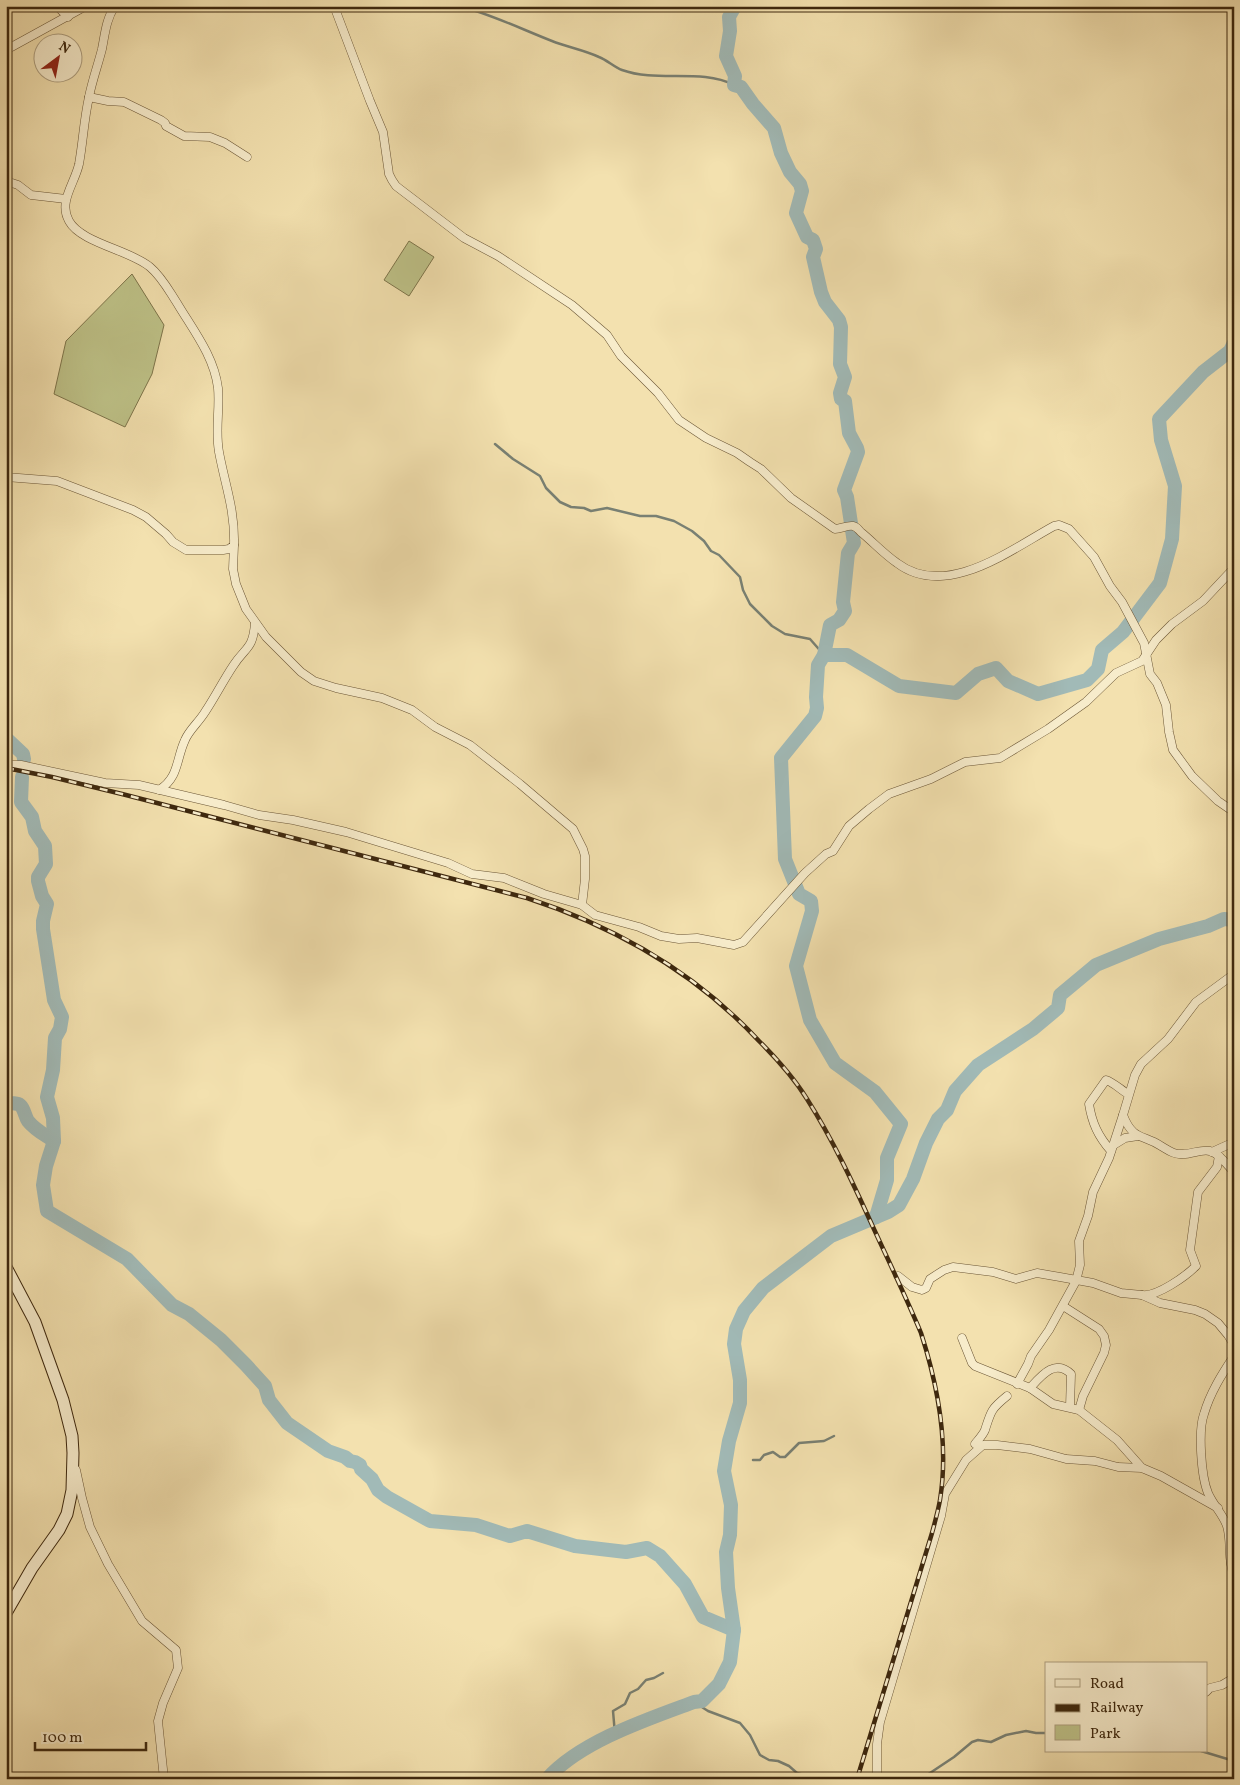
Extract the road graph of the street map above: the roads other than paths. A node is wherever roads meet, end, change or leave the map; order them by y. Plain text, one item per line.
1 (58, 6) edge
2 (86, 6) edge
3 (115, 6) edge
4 (334, 6) edge
5 (68, 17) junction
6 (6, 50) edge
7 (89, 97) junction
8 (247, 157) dead end
9 (6, 182) edge
10 (66, 199) junction
11 (6, 477) edge
12 (234, 544) junction
13 (1234, 568) edge
14 (255, 623) junction
15 (1147, 654) junction
16 (6, 765) edge
17 (160, 790) junction
18 (1234, 812) edge
19 (582, 905) junction
20 (1234, 974) edge
21 (1128, 1094) junction
22 (1123, 1115) junction
23 (1138, 1136) junction
24 (1234, 1142) edge
25 (1112, 1149) junction
26 (1216, 1154) junction
27 (1234, 1172) edge
28 (6, 1267) edge
29 (898, 1276) dead end
30 (1076, 1281) junction
31 (1142, 1295) junction
32 (1063, 1306) junction
33 (962, 1338) dead end
34 (1234, 1345) edge
35 (1234, 1356) edge
36 (1017, 1384) junction
37 (1030, 1388) junction
38 (1007, 1396) dead end
39 (1070, 1407) junction
40 (1079, 1410) junction
41 (975, 1444) dead end
42 (73, 1453) junction
43 (1142, 1468) junction
44 (1218, 1508) junction
45 (1234, 1575) edge
46 (6, 1613) edge
47 (1234, 1678) edge
48 (1208, 1690) edge
49 (164, 1779) edge
50 (877, 1779) edge

1 - 5 street
2 - 5 street
3 - 7 street
4 - 15 street
5 - 6 street
7 - 8 street
7 - 10 street
9 - 10 street
10 - 12 street
11 - 12 street
12 - 14 street
13 - 15 street
14 - 17 street
14 - 19 street
15 - 18 street
15 - 19 street
16 - 17 street
17 - 19 street
20 - 21 street
21 - 22 street
21 - 25 street
22 - 23 street
22 - 25 street
23 - 25 street
23 - 26 street
24 - 26 street
25 - 30 street
26 - 27 street
26 - 31 street
28 - 42 street
29 - 30 street
30 - 31 street
30 - 32 street
31 - 34 street
32 - 36 street
32 - 40 street
33 - 36 street
35 - 44 street
36 - 37 street
37 - 39 street
37 - 39 street
38 - 41 street
39 - 40 street
40 - 43 street
42 - 46 street
42 - 49 street
43 - 44 street
43 - 50 street
44 - 45 street
47 - 48 street

